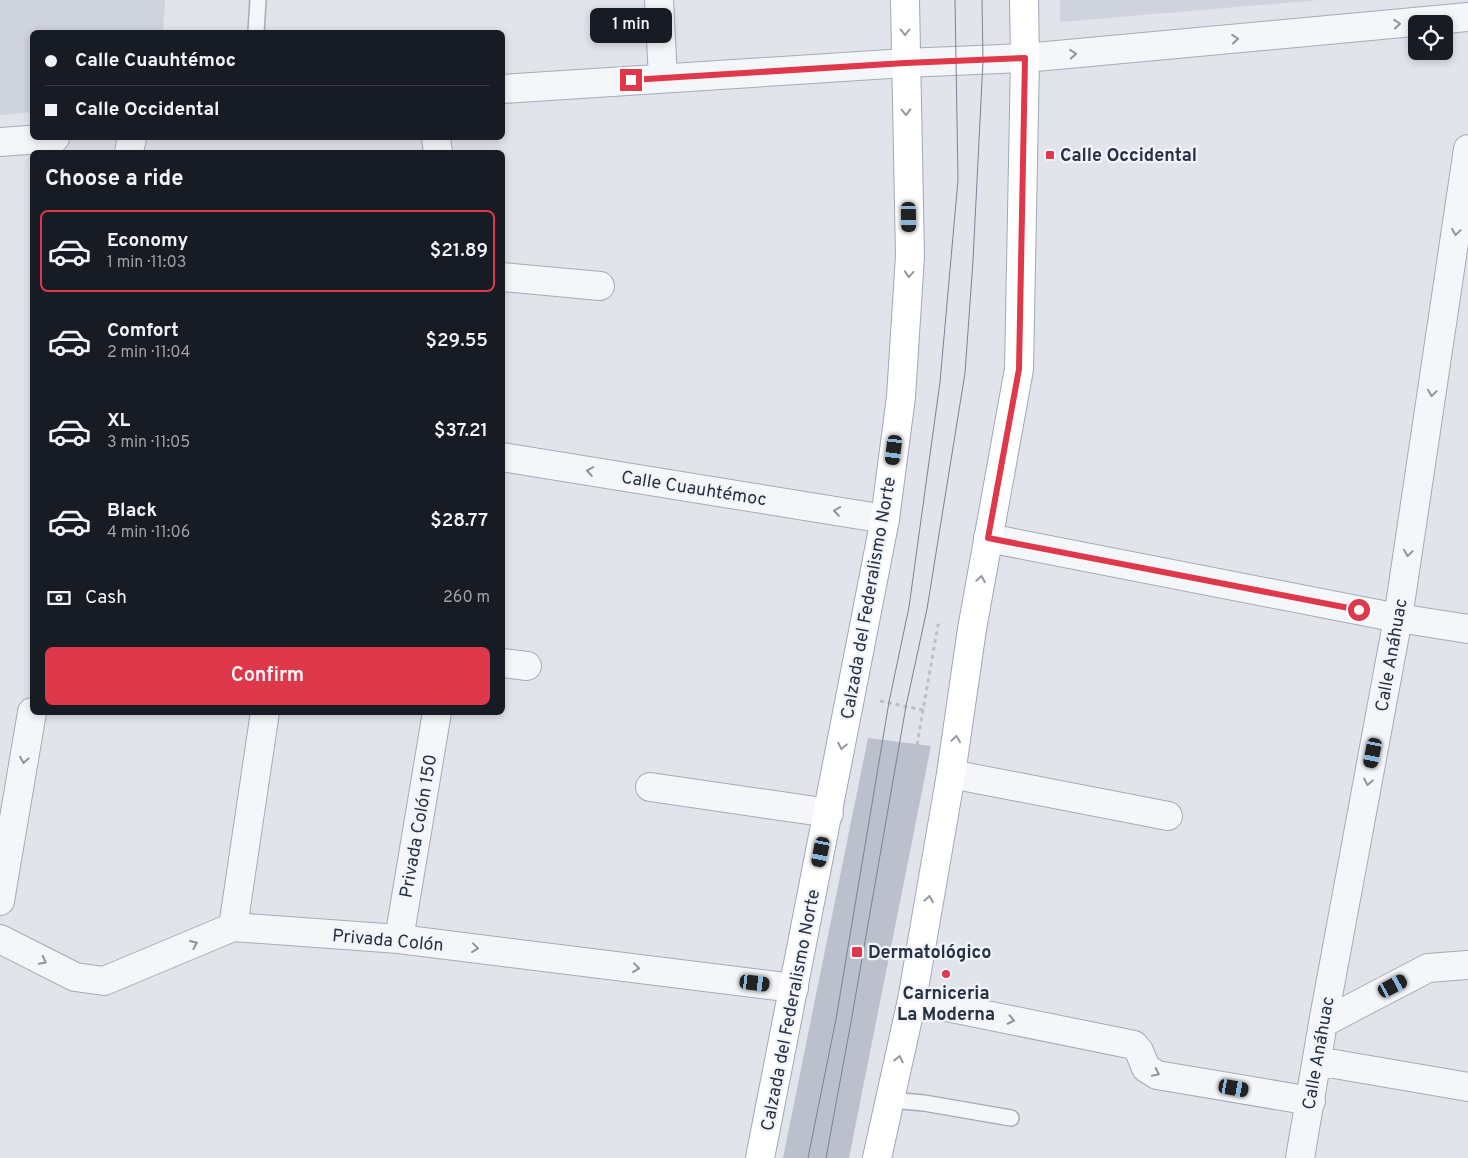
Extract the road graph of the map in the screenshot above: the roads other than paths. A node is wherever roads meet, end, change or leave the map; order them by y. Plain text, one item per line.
1 (258, 0) edge
2 (659, 0) edge
3 (905, 0) edge
4 (1024, 0) edge
5 (1468, 17) edge
6 (256, 30) edge
7 (1025, 58) junction
8 (905, 63) junction
9 (663, 78) junction
10 (505, 89) edge
11 (30, 140) edge
12 (0, 142) edge
13 (1468, 149) edge
14 (505, 277) edge
15 (600, 286) dead end
16 (505, 457) edge
17 (885, 519) junction
18 (988, 538) junction
19 (1398, 618) junction
20 (1468, 629) edge
21 (31, 715) edge
22 (265, 715) edge
23 (436, 715) edge
24 (951, 774) junction
25 (650, 786) dead end
26 (829, 813) junction
27 (1168, 816) dead end
28 (0, 901) edge
29 (233, 927) junction
30 (0, 939) edge
31 (399, 939) junction
32 (1468, 965) edge
33 (794, 988) junction
34 (912, 1000) junction
35 (1323, 1023) junction
36 (1317, 1061) junction
37 (1468, 1087) edge
38 (891, 1100) junction
39 (1310, 1101) junction
40 (1011, 1118) dead end
41 (760, 1158) edge
42 (877, 1158) edge
43 (1300, 1158) edge

1 - 6 lane
2 - 9 street
3 -> 8 main road, Calzada del Federalismo Norte
4 - 7 main road
7 -> 5 street
7 - 8 street
7 - 18 main road
8 - 9 street
8 -> 17 main road, Calzada del Federalismo Norte
9 - 10 street
11 - 12 street
13 -> 19 street, Calle Anáhuac
14 - 15 street
17 -> 16 street, Calle Cuauhtémoc
17 -> 26 main road, Calzada del Federalismo Norte
18 - 19 street
24 -> 18 main road
19 - 20 street
19 -> 35 street, Calle Anáhuac
21 -> 28 street
22 - 29 street
23 - 31 street, Privada Colón 150
24 - 27 street
34 -> 24 main road
25 - 26 street
26 - 33 main road, Calzada del Federalismo Norte
30 -> 29 street, Privada Colón
29 - 31 street, Privada Colón
31 -> 33 street, Privada Colón
32 - 35 street
33 - 41 main road, Calzada del Federalismo Norte
38 -> 34 main road
34 -> 39 street
35 - 36 street, Calle Anáhuac
36 - 37 street
36 - 39 street, Calle Anáhuac
38 - 40 lane
38 - 42 main road
39 - 43 street, Calle Anáhuac

